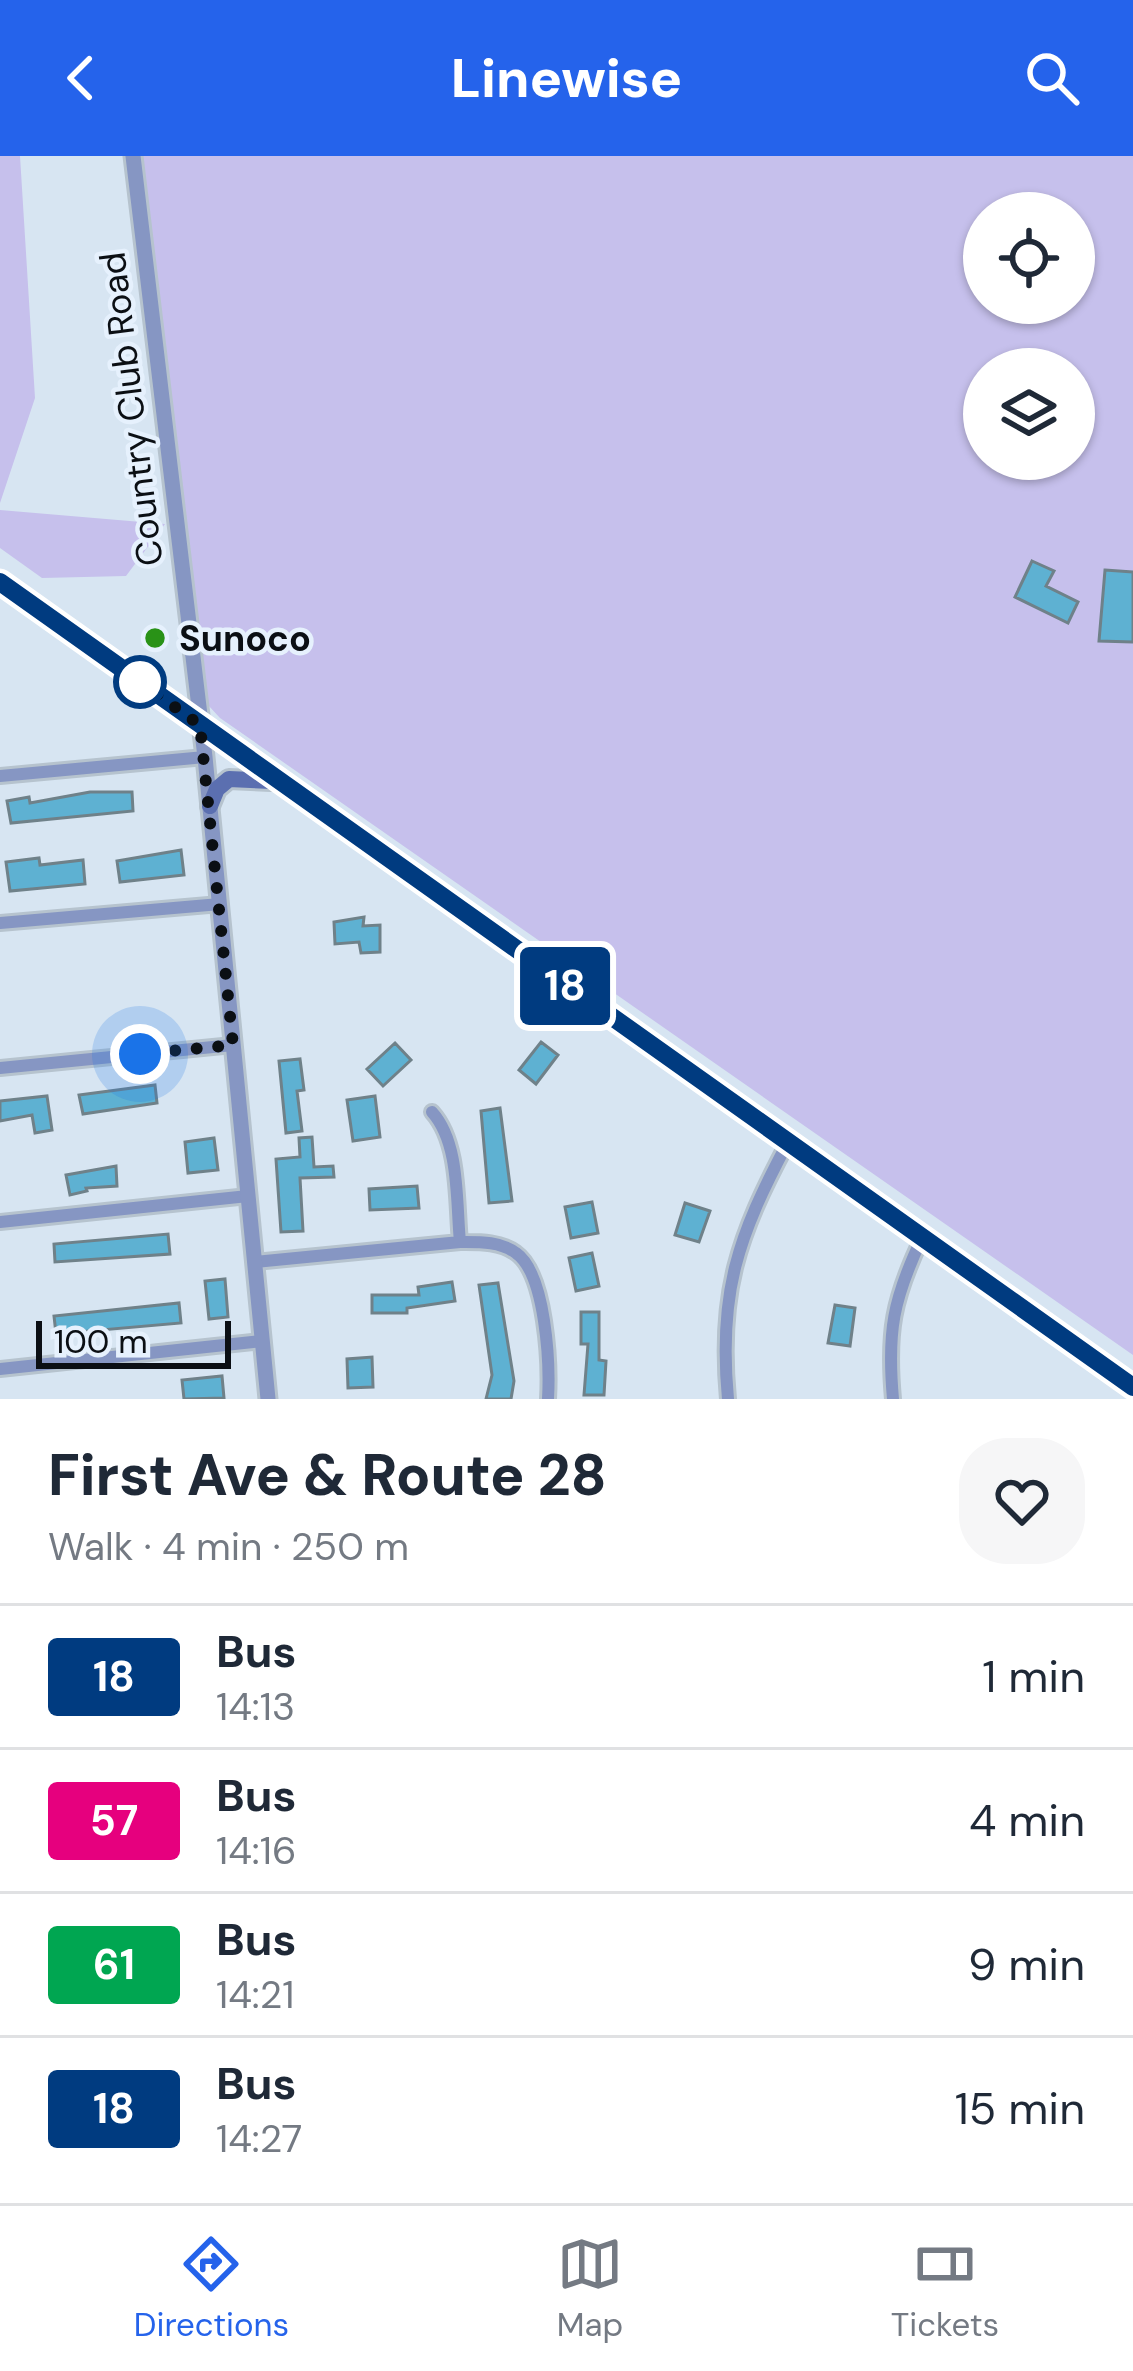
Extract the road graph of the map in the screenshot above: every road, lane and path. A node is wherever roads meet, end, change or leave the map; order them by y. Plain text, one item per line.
1 (133, 156) edge
2 (0, 582) edge
3 (200, 725) junction
4 (205, 757) junction
5 (0, 776) edge
6 (280, 783) junction
7 (210, 806) junction
8 (220, 904) junction
9 (0, 923) edge
10 (233, 1045) junction
11 (0, 1069) edge
12 (432, 1112) dead end
13 (787, 1144) junction
14 (248, 1196) junction
15 (0, 1222) edge
16 (922, 1238) junction
17 (460, 1242) junction
18 (255, 1262) junction
19 (262, 1342) junction
20 (0, 1370) edge
21 (1133, 1387) edge
22 (268, 1399) edge
23 (548, 1399) edge
24 (728, 1399) edge
25 (893, 1399) edge

1 - 3 street, Country Club Road
2 - 3 main road
3 - 4 street, Country Club Road
3 - 6 main road
4 - 5 street
4 - 7 street, Country Club Road
6 - 7 main road
6 - 13 main road
7 - 8 street, Country Club Road
8 - 9 street
8 - 10 street, Country Club Road
10 - 11 street
10 - 14 street, Country Club Road
12 - 17 street
13 - 16 main road
13 - 24 street
14 - 15 street
14 - 18 street, Country Club Road
16 - 21 main road
16 - 25 street
17 - 18 street
17 - 23 street
18 - 19 street, Country Club Road
19 - 20 street
19 - 22 street, Country Club Road

